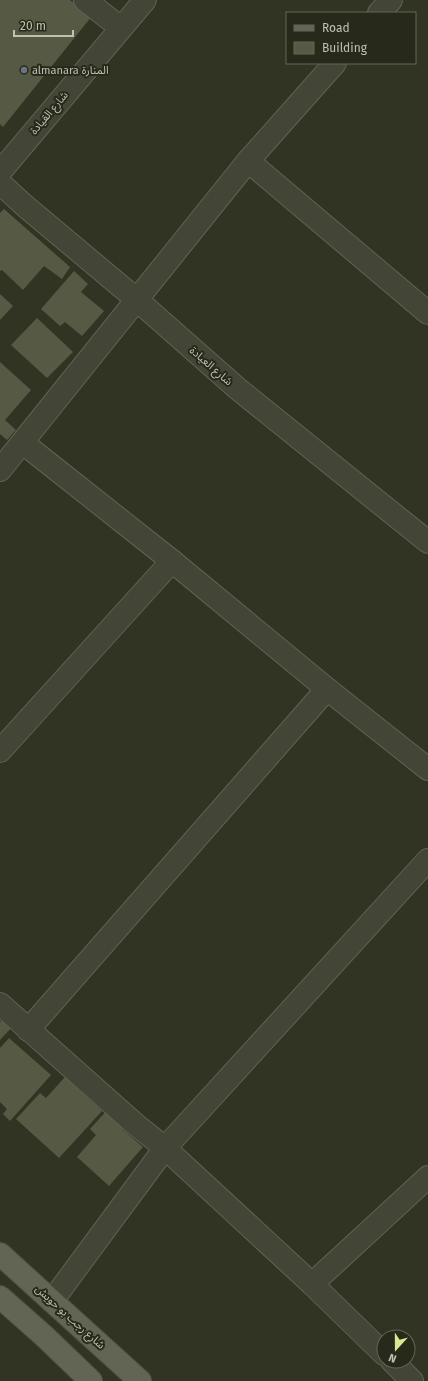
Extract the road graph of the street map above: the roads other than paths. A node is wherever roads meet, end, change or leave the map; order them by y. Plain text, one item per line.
1 (84, 0) edge
2 (145, 0) edge
3 (391, 0) edge
4 (380, 12) edge
5 (121, 28) junction
6 (334, 64) edge
7 (248, 161) junction
8 (0, 172) edge
9 (0, 183) edge
10 (136, 299) junction
11 (428, 313) edge
12 (23, 443) junction
13 (0, 470) edge
14 (428, 542) edge
15 (172, 561) junction
16 (327, 689) junction
17 (0, 751) edge
18 (428, 769) edge
19 (428, 860) edge
20 (0, 1004) edge
21 (28, 1030) junction
22 (165, 1148) junction
23 (428, 1177) edge
24 (0, 1254) edge
25 (312, 1284) junction
26 (0, 1298) edge
27 (52, 1301) junction
28 (376, 1346) edge
29 (400, 1369) edge
30 (91, 1381) edge
31 (140, 1381) edge
32 (412, 1381) edge

1 - 5 street
2 - 5 street, شارع القيادة
3 - 4 street
5 - 8 street, شارع القيادة
6 - 7 street
7 - 10 street
7 - 11 street
9 - 10 street, شارع العيادة
10 - 12 street
10 - 14 street, شارع العيادة
12 - 13 street
12 - 15 street
15 - 16 street
15 - 17 street
16 - 18 street
16 - 21 street
19 - 22 street
20 - 21 street
21 - 22 street
22 - 25 street
22 - 27 street
23 - 25 street
24 - 27 main road, شارع رجب بو حويش
25 - 28 street
26 - 30 main road
27 - 31 main road, شارع رجب بو حويش
29 - 32 street

